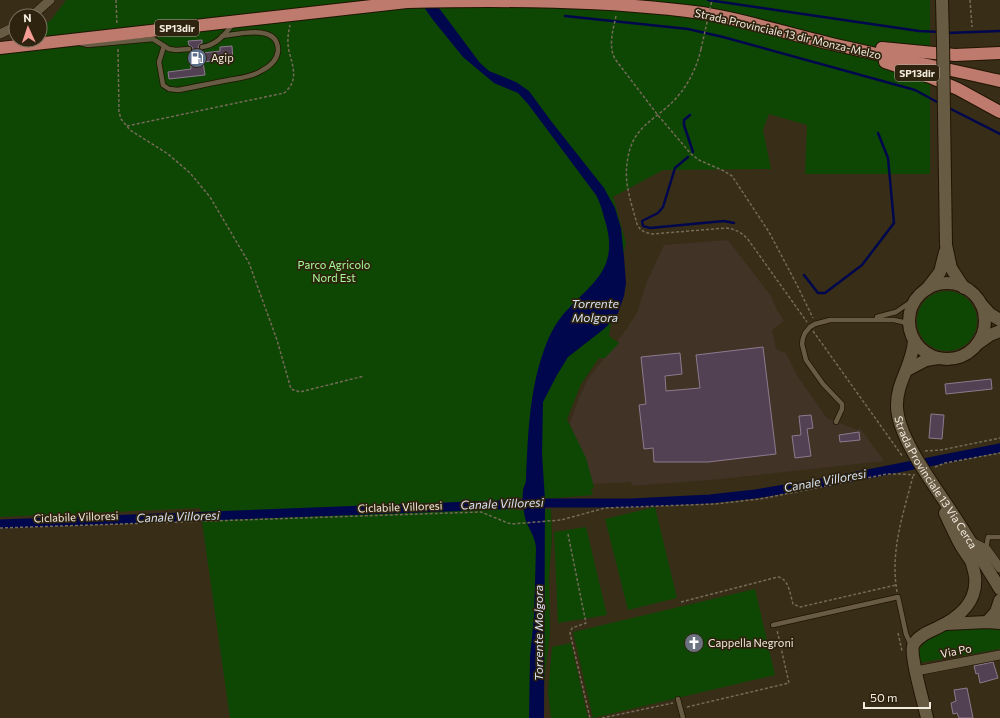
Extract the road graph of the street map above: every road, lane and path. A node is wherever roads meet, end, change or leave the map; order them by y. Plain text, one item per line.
1 (50, 0) edge
2 (116, 0) edge
3 (712, 0) edge
4 (942, 0) edge
5 (970, 0) edge
6 (456, 1) edge
7 (41, 8) edge
8 (294, 14) junction
9 (616, 16) dead end
10 (236, 21) junction
11 (972, 27) dead end
12 (222, 36) junction
13 (118, 38) junction
14 (831, 43) junction
15 (164, 46) junction
16 (202, 47) dead end
17 (0, 48) edge
18 (189, 49) dead end
19 (1000, 53) edge
20 (1000, 81) edge
21 (1000, 112) edge
22 (657, 114) junction
23 (126, 126) junction
24 (946, 245) junction
25 (964, 288) junction
26 (922, 294) junction
27 (978, 301) junction
28 (869, 319) junction
29 (1000, 320) edge
30 (815, 324) junction
31 (810, 327) junction
32 (909, 327) junction
33 (1000, 331) edge
34 (914, 340) junction
35 (975, 346) junction
36 (938, 358) junction
37 (907, 370) junction
38 (364, 376) dead end
39 (836, 422) dead end
40 (1000, 438) edge
41 (1000, 453) edge
42 (918, 461) junction
43 (931, 483) junction
44 (0, 528) edge
45 (568, 534) dead end
46 (1000, 537) edge
47 (970, 541) junction
48 (986, 549) junction
49 (1000, 568) edge
50 (896, 586) junction
51 (1000, 588) edge
52 (898, 597) junction
53 (1000, 600) edge
54 (681, 602) dead end
55 (987, 622) junction
56 (1000, 623) edge
57 (945, 624) junction
58 (774, 625) joint
59 (913, 647) junction
60 (1000, 655) edge
61 (916, 671) junction
62 (678, 700) joint
63 (680, 709) junction
64 (590, 718) edge
65 (602, 718) edge
66 (682, 718) edge
67 (927, 718) edge

1 - 7 street
2 - 13 path
3 - 22 path, bridge
4 - 24 street, bridge
5 - 11 path
6 - 8 main road, Strada Provinciale 13 dir Monza-Melzo / SP13dir
6 - 14 main road, Strada Provinciale 13 dir Monza-Melzo / SP13dir
8 - 10 main road, Strada Provinciale 13 dir Monza-Melzo / SP13dir
8 - 23 path
9 - 22 path
10 - 12 lane
10 - 13 main road, Strada Provinciale 13 dir Monza-Melzo / SP13dir
12 - 15 lane
12 - 16 lane
13 - 15 lane
13 - 17 main road, Strada Provinciale 13 dir Monza-Melzo / SP13dir
13 - 23 path
14 - 19 main road, SP13dir
14 - 20 main road, Strada Provinciale 13 dir Monza-Melzo / SP13dir
14 - 21 main road, SP13dir
15 - 18 lane
22 - 30 path
22 - 31 path
23 - 38 path
24 - 25 street
24 - 26 street
25 - 26 street
25 - 27 street
26 - 28 lane
26 - 32 street
27 - 29 street
27 - 35 street
28 - 30 lane
28 - 32 lane
30 - 31 lane
31 - 39 lane
31 - 42 path
32 - 34 street
33 - 35 street
34 - 36 street
34 - 37 street, Strada Provinciale 13 Via Cerca
35 - 36 street
36 - 37 street
37 - 42 street, Strada Provinciale 13 Via Cerca
40 - 42 path
41 - 42 path
42 - 43 street, Strada Provinciale 13 Via Cerca
43 - 47 street, Strada Provinciale 13 Via Cerca
43 - 57 street
44 - 50 path, Ciclabile Villoresi
45 - 64 path
46 - 48 lane
47 - 48 street
47 - 51 street, Strada Provinciale 13 Via Cerca
48 - 49 street
50 - 52 path
50 - 54 path
52 - 58 lane
52 - 59 lane
53 - 55 street
55 - 56 street
55 - 57 street
57 - 59 street
58 - 63 path
59 - 61 street
60 - 61 street, Via Po
61 - 67 street
62 - 63 lane
62 - 65 path
63 - 66 lane

